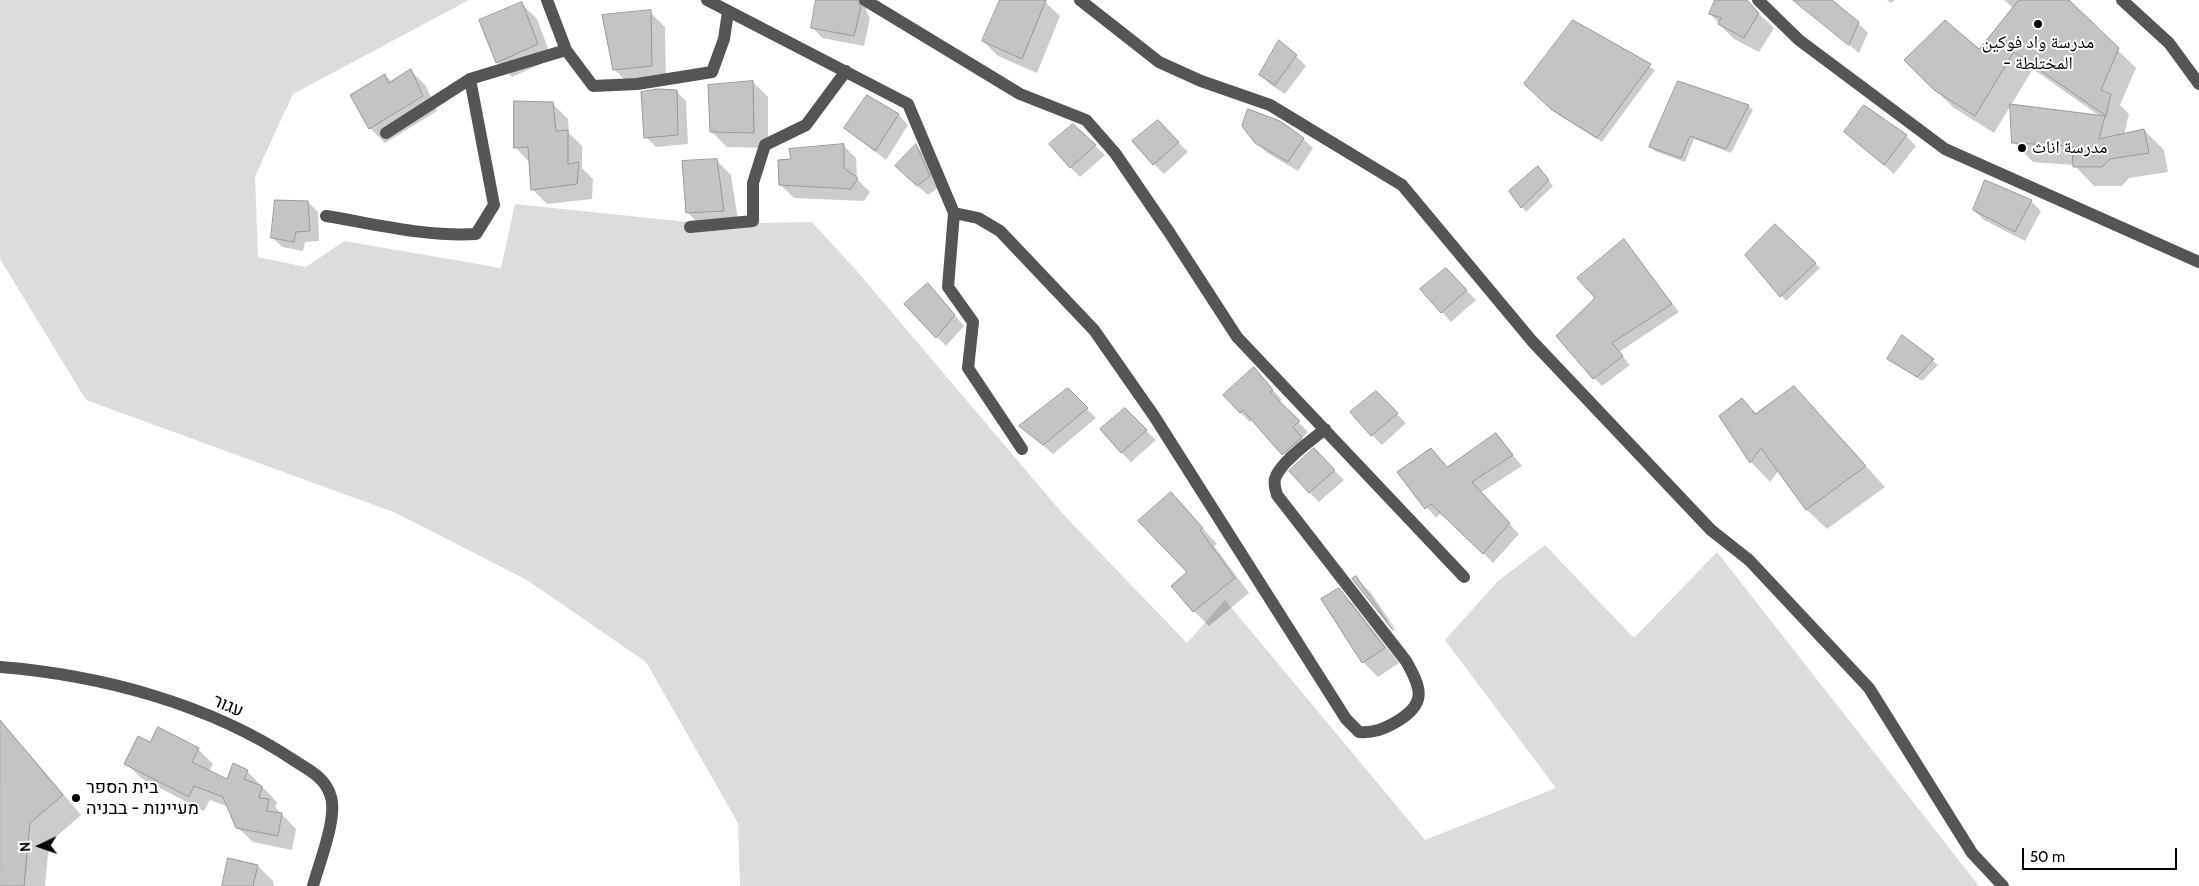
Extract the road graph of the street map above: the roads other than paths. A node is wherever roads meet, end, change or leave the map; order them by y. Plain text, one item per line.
1 (547, 0) edge
2 (707, 0) edge
3 (865, 0) edge
4 (1080, 0) edge
5 (1758, 0) edge
6 (2122, 0) edge
7 (728, 12) junction
8 (566, 50) junction
9 (846, 71) junction
10 (470, 79) junction
11 (2199, 84) edge
12 (386, 133) dead end
13 (954, 213) junction
14 (326, 216) dead end
15 (690, 227) dead end
16 (2199, 262) edge
17 (1325, 428) junction
18 (1022, 449) dead end
19 (1464, 577) dead end
20 (0, 667) edge
21 (313, 886) edge
22 (2003, 886) edge

1 - 8 street
2 - 7 street
3 - 17 street
4 - 22 street
5 - 16 street
6 - 11 street
7 - 8 street
7 - 9 street
8 - 10 street
9 - 13 street
9 - 15 street
10 - 12 street
10 - 14 street
13 - 17 street
13 - 18 street
17 - 19 street
20 - 21 street, עגור

